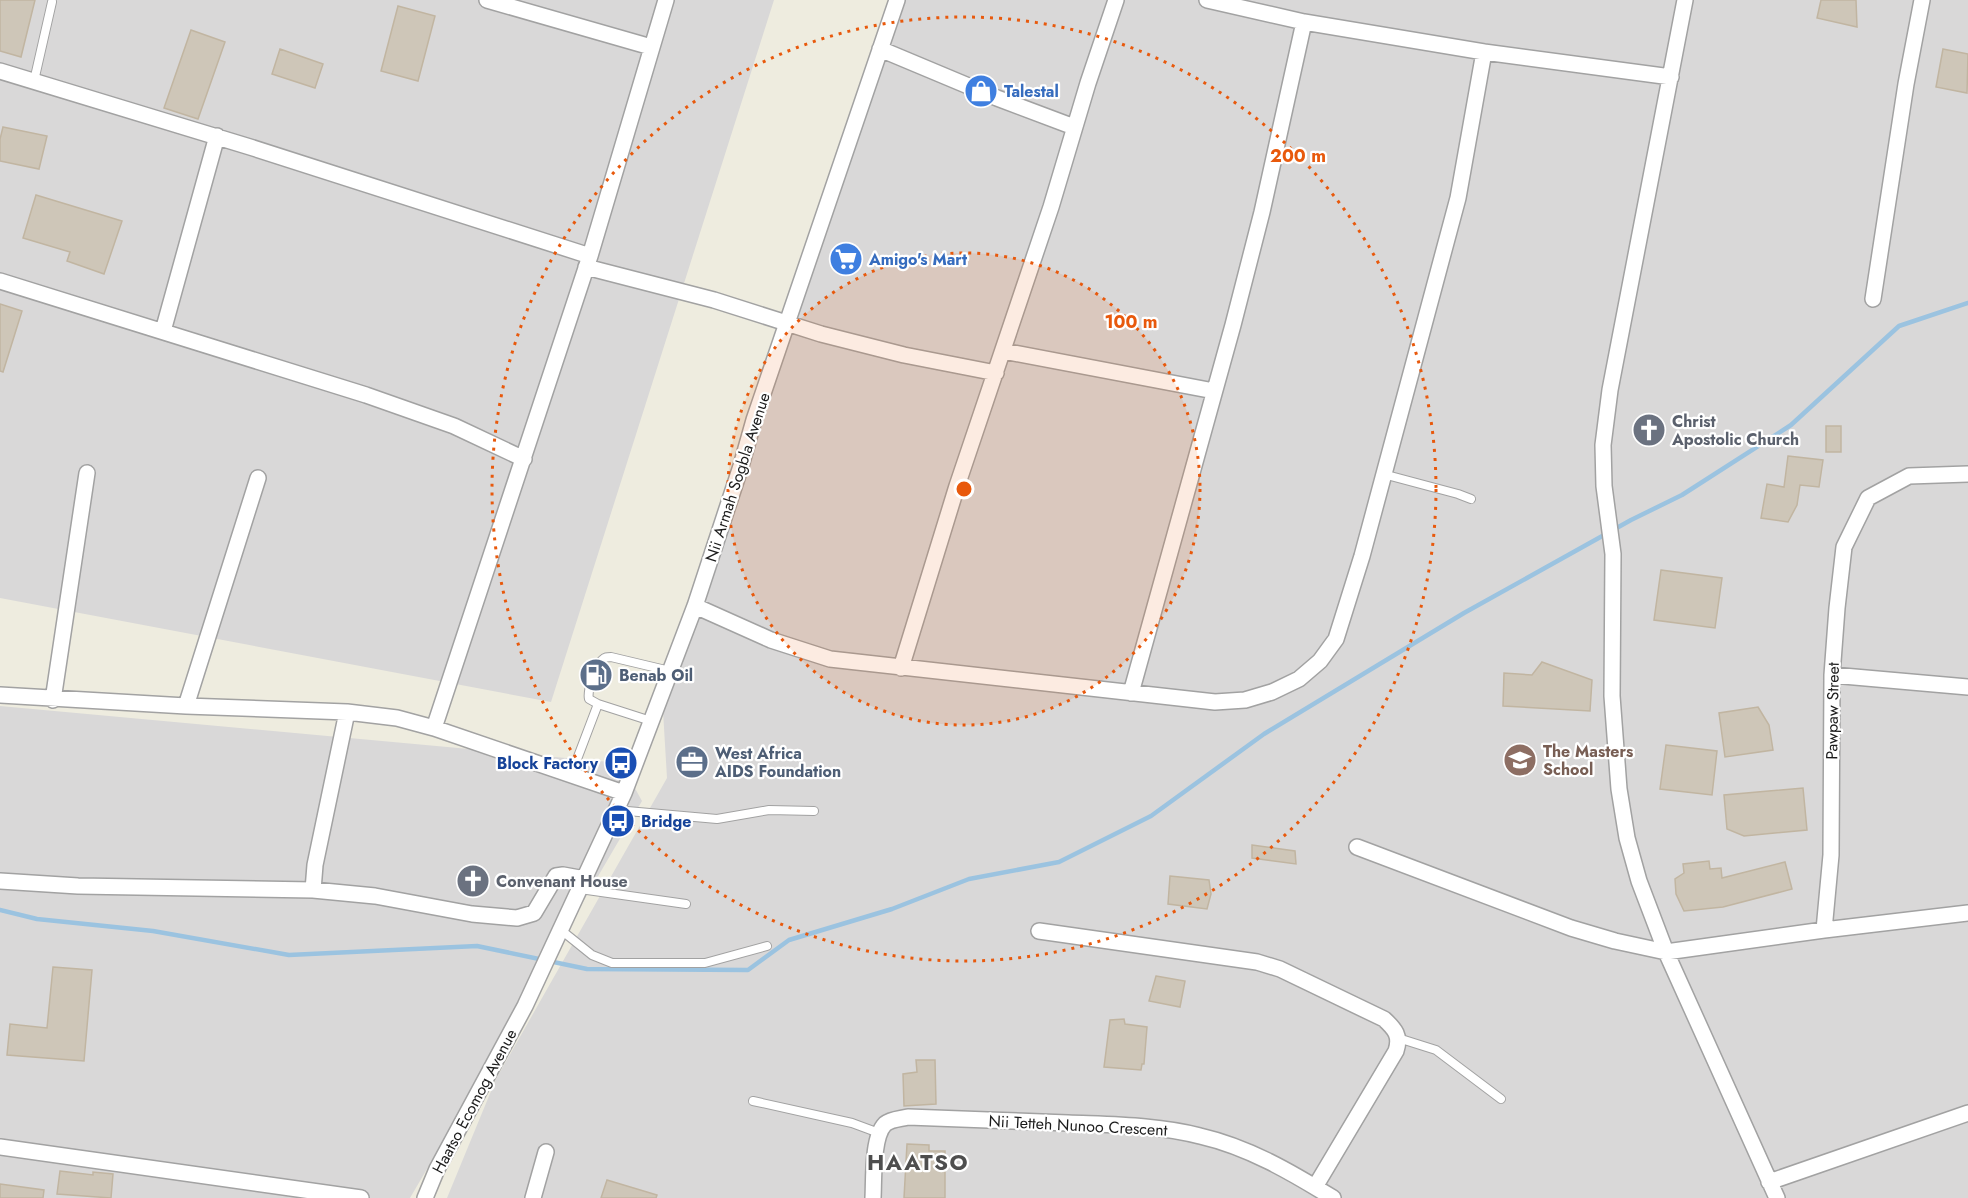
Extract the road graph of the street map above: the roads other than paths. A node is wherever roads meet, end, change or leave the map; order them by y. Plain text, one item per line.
1 (487, 0) edge
2 (666, 0) edge
3 (897, 0) edge
4 (1116, 0) edge
5 (1207, 0) edge
6 (1685, 0) edge
7 (1922, 0) edge
8 (52, 2) dead end
9 (1304, 21) junction
10 (651, 47) junction
11 (880, 49) junction
12 (1484, 52) junction
13 (0, 71) edge
14 (1671, 77) junction
15 (34, 81) junction
16 (1074, 127) junction
17 (217, 136) junction
18 (588, 261) junction
19 (0, 281) edge
20 (1872, 299) dead end
21 (788, 323) junction
22 (163, 330) junction
23 (1003, 351) junction
24 (996, 373) junction
25 (1214, 391) junction
26 (524, 459) junction
27 (87, 473) dead end
28 (1383, 474) junction
29 (1968, 474) edge
30 (258, 478) dead end
31 (1471, 499) dead end
32 (694, 606) junction
33 (902, 668) junction
34 (670, 671) junction
35 (1832, 675) junction
36 (1968, 687) edge
37 (1131, 693) junction
38 (0, 695) edge
39 (53, 700) junction
40 (598, 704) junction
41 (186, 706) junction
42 (347, 712) junction
43 (651, 721) junction
44 (434, 728) junction
45 (571, 775) junction
46 (624, 793) junction
47 (616, 810) junction
48 (814, 811) dead end
49 (1357, 847) dead end
50 (0, 881) edge
51 (583, 884) junction
52 (312, 890) junction
53 (686, 904) dead end
54 (1968, 913) edge
55 (561, 930) junction
56 (1824, 930) junction
57 (1039, 931) dead end
58 (554, 945) joint
59 (767, 946) dead end
60 (1666, 952) junction
61 (1398, 1038) junction
62 (1501, 1099) dead end
63 (753, 1101) dead end
64 (1968, 1113) edge
65 (879, 1133) junction
66 (0, 1147) edge
67 (546, 1152) dead end
68 (1769, 1182) junction
69 (1315, 1187) junction
70 (361, 1198) edge
71 (425, 1198) edge
72 (533, 1198) edge
73 (873, 1198) edge
74 (1333, 1198) edge
75 (1777, 1198) edge

1 - 10 street
2 - 10 street
3 - 11 street, Nii Armah Sogbla Avenue
4 - 16 street
5 - 9 street
6 - 14 street
7 - 20 street
8 - 15 lane
9 - 12 street
9 - 25 street
10 - 18 street
11 - 16 street
11 - 21 street, Nii Armah Sogbla Avenue
12 - 14 street
12 - 28 street
13 - 15 street
14 - 60 street
15 - 17 street
16 - 23 street
17 - 18 street
17 - 22 street
18 - 21 street
18 - 26 street
19 - 22 street
21 - 24 street
21 - 32 street, Nii Armah Sogbla Avenue
22 - 26 street
23 - 24 street
23 - 25 street
24 - 33 street
25 - 37 street
26 - 44 street
27 - 39 street
28 - 31 lane
28 - 37 street
29 - 35 street, Pawpaw Street
30 - 41 street
32 - 33 street
32 - 34 street, Nii Armah Sogbla Avenue
33 - 37 street
34 - 40 lane
34 - 43 street, Nii Armah Sogbla Avenue
35 - 36 street
35 - 56 street, Pawpaw Street
38 - 39 street
39 - 41 street
40 - 43 lane
40 - 45 lane
41 - 42 street
42 - 44 street
42 - 52 street
43 - 46 street, Nii Armah Sogbla Avenue
44 - 45 street
45 - 46 street
46 - 47 street, Nii Armah Sogbla Avenue
47 - 48 lane
47 - 51 street, Nii Armah Sogbla Avenue
49 - 60 street
50 - 52 street
51 - 52 street
51 - 53 lane
51 - 55 street, Nii Armah Sogbla Avenue
54 - 56 street
55 - 58 street, Nii Armah Sogbla Avenue
55 - 59 lane
56 - 60 street
57 - 61 street
58 - 71 street, Haatso Ecomog Avenue
60 - 68 street
61 - 62 lane
61 - 69 street
63 - 65 lane
64 - 68 street
65 - 69 street, Nii Tetteh Nunoo Crescent
65 - 73 street
66 - 70 street
67 - 72 street
68 - 75 street
69 - 74 street, Nii Tetteh Nunoo Crescent

